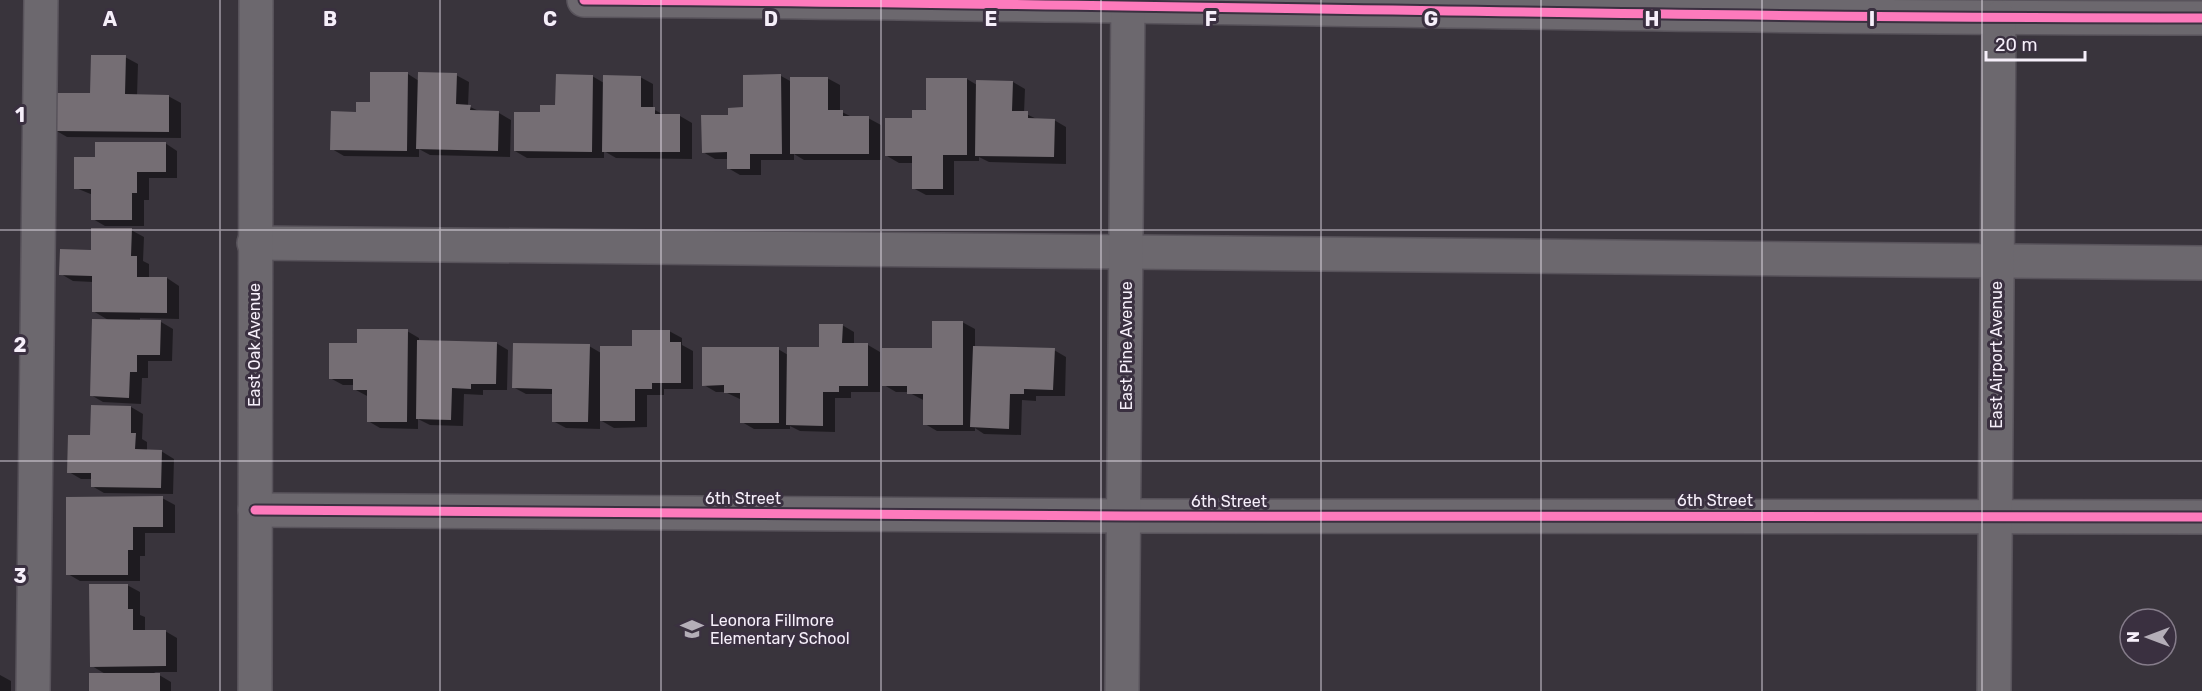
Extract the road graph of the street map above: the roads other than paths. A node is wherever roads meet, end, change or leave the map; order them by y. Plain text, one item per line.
1 (41, 0) edge
2 (256, 0) edge
3 (584, 0) edge
4 (691, 0) edge
5 (906, 1) edge
6 (1128, 3) edge
7 (1999, 18) junction
8 (2202, 18) edge
9 (254, 243) junction
10 (1127, 254) junction
11 (1997, 261) junction
12 (2202, 263) edge
13 (255, 510) junction
14 (1995, 515) junction
15 (1125, 516) junction
16 (2202, 517) edge
17 (33, 691) edge
18 (255, 691) edge
19 (1122, 691) edge
20 (1994, 691) edge

1 - 17 street
2 - 9 street, East Oak Avenue
3 - 4 street
4 - 5 street
5 - 6 street
6 - 7 street
6 - 10 street, East Pine Avenue
7 - 8 street
7 - 11 street, East Airport Avenue
9 - 10 street
9 - 13 street, East Oak Avenue
10 - 11 street
10 - 15 street, East Pine Avenue
11 - 12 street
11 - 14 street, East Airport Avenue
13 - 15 street, 6th Street
13 - 18 street, East Oak Avenue
14 - 15 street, 6th Street
14 - 16 street, 6th Street
14 - 20 street, East Airport Avenue
15 - 19 street, East Pine Avenue

